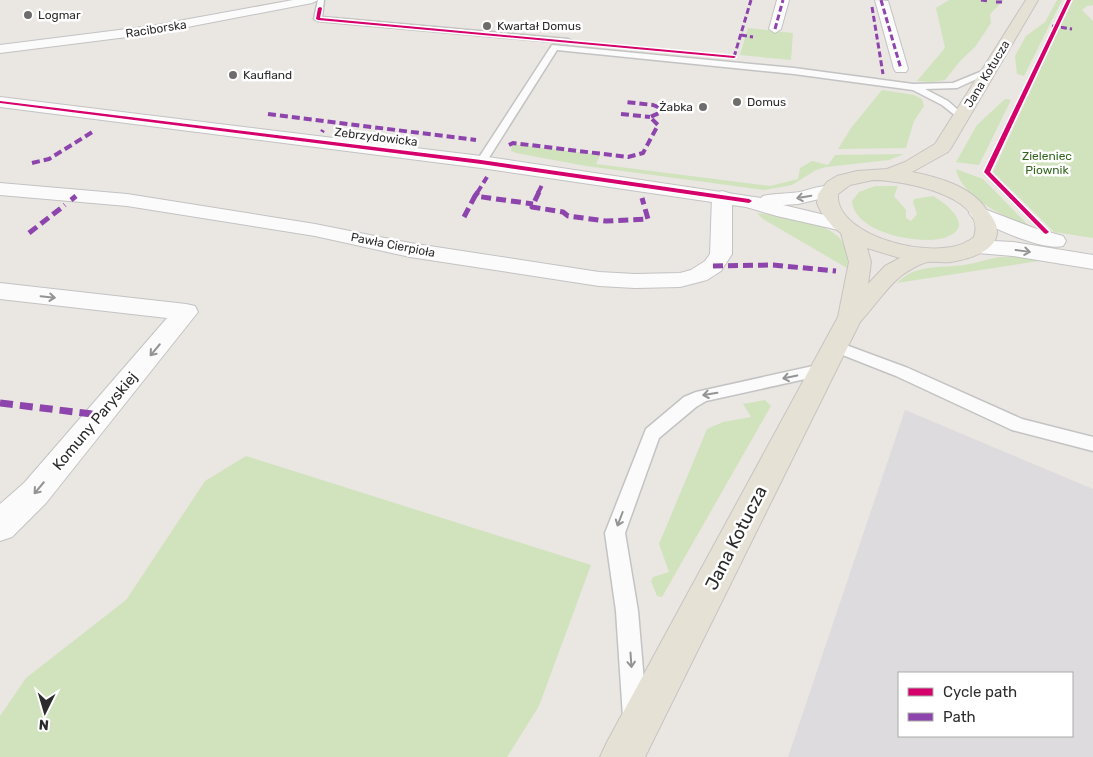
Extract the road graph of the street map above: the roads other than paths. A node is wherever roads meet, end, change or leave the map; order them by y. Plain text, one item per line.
1 (312, 0) edge
2 (321, 0) edge
3 (783, 0) edge
4 (881, 0) edge
5 (1032, 0) edge
6 (775, 28) dead end
7 (0, 49) edge
8 (734, 57) dead end
9 (901, 69) dead end
10 (988, 72) junction
11 (913, 87) junction
12 (0, 102) edge
13 (961, 117) junction
14 (481, 162) junction
15 (944, 162) junction
16 (890, 174) junction
17 (0, 189) edge
18 (829, 191) junction
19 (958, 196) junction
20 (722, 197) junction
21 (749, 201) junction
22 (979, 213) junction
23 (847, 228) junction
24 (974, 247) junction
25 (1093, 248) edge
26 (924, 255) junction
27 (1093, 262) edge
28 (0, 292) edge
29 (850, 318) junction
30 (828, 358) junction
31 (1093, 444) edge
32 (0, 526) edge
33 (629, 744) edge

1 - 7 street, Raciborska
2 - 8 lane
3 - 6 street
4 - 9 street
5 - 10 main road, Jana Kotucza
10 - 11 lane
10 - 13 main road, Jana Kotucza
11 - 13 lane
11 - 14 lane
12 - 14 street, Zebrzydowicka
13 - 15 main road, Jana Kotucza
14 - 20 street, Zebrzydowicka
15 - 16 main road, Jana Kotucza
15 - 19 main road
16 - 18 main road
16 - 19 main road
17 - 20 street, Pawła Cierpioła
18 -> 21 street, Zebrzydowicka
18 - 23 main road
19 - 22 main road
20 - 21 street, Zebrzydowicka
21 - 23 street, Zebrzydowicka
22 - 24 main road
22 - 25 street
23 - 26 main road
23 - 29 main road, Jana Kotucza
24 - 26 main road
24 -> 27 street
26 - 29 main road, Jana Kotucza
28 -> 32 street, Komuny Paryskiej
29 - 30 main road, Jana Kotucza
30 - 31 lane
30 - 33 main road, Jana Kotucza
30 -> 33 lane

